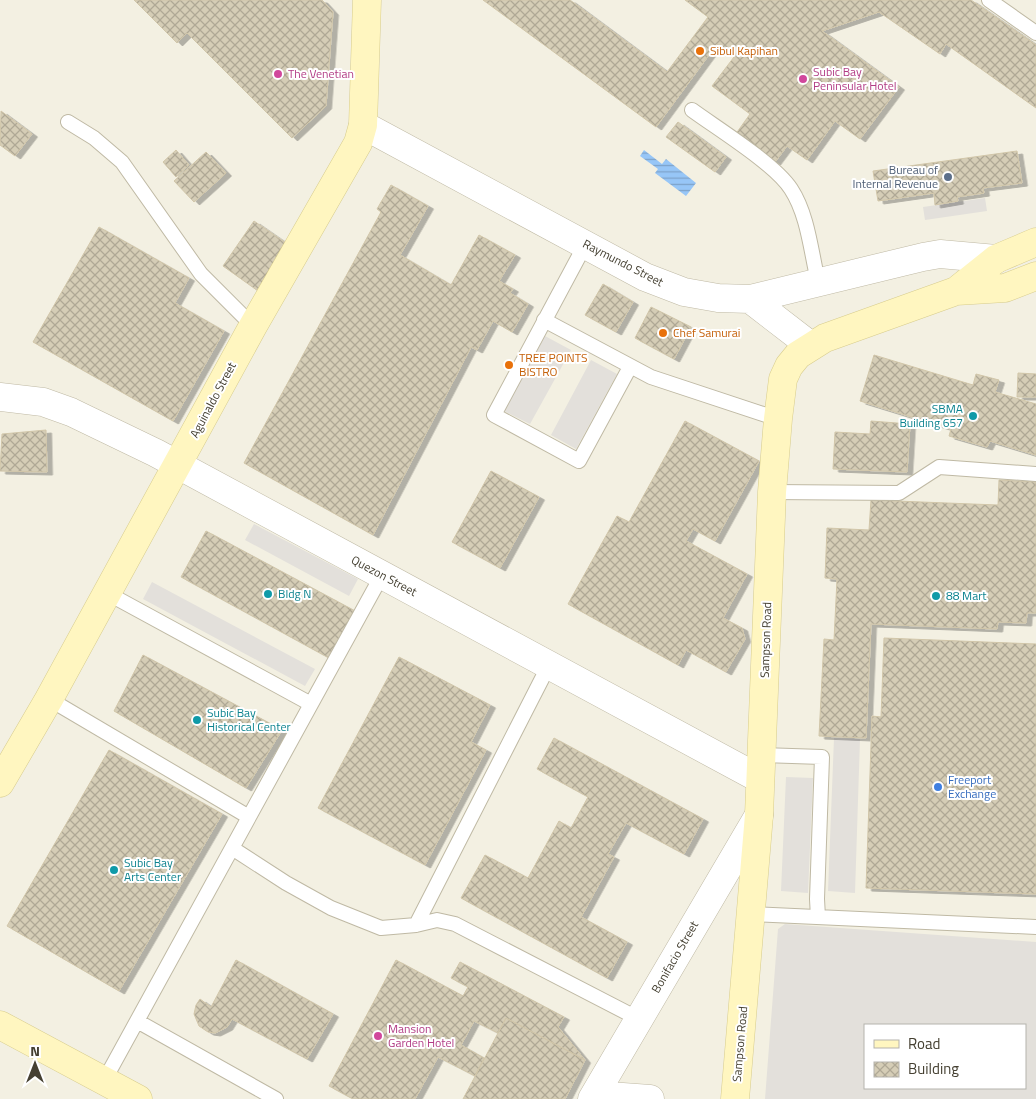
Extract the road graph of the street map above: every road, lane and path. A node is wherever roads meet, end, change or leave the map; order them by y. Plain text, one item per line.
1 (989, 0) edge
2 (365, 1) edge
3 (1036, 33) edge
4 (692, 110) dead end
5 (68, 122) dead end
6 (363, 125) junction
7 (1036, 242) edge
8 (586, 244) junction
9 (996, 259) junction
10 (1036, 276) edge
11 (818, 281) junction
12 (956, 291) junction
13 (750, 299) junction
14 (544, 320) junction
15 (253, 326) junction
16 (811, 346) junction
17 (630, 368) junction
18 (0, 397) edge
19 (778, 419) junction
20 (178, 464) junction
21 (1036, 474) edge
22 (772, 492) junction
23 (382, 575) junction
24 (107, 593) junction
25 (550, 665) junction
26 (49, 699) junction
27 (311, 704) junction
28 (761, 767) junction
29 (0, 783) edge
30 (759, 815) junction
31 (249, 816) junction
32 (232, 848) junction
33 (750, 914) junction
34 (818, 917) junction
35 (416, 925) junction
36 (1036, 927) edge
37 (639, 1019) junction
38 (137, 1021) junction
39 (0, 1024) edge
40 (104, 1081) junction
41 (251, 1093) edge
42 (593, 1097) edge
43 (138, 1099) edge
44 (276, 1099) edge
45 (650, 1099) edge
46 (735, 1099) edge

1 - 3 lane
2 - 6 main road, Aguinaldo Street
4 - 11 lane
5 - 15 lane
6 - 8 street, Raymundo Street
6 - 15 main road, Aguinaldo Street
7 - 9 main road, Sampson Road
8 - 13 street, Raymundo Street
8 - 14 lane
9 - 11 street, Raymundo Street
9 - 12 main road, Sampson Road
10 - 12 main road, Sampson Road
11 - 13 street, Raymundo Street
12 - 16 main road, Sampson Road
13 - 16 street
14 - 17 lane
14 - 17 lane
15 - 20 main road, Aguinaldo Street
16 - 19 main road, Sampson Road
17 - 19 lane
18 - 20 street, Quezon Street
19 - 22 main road, Sampson Road
20 - 23 street, Quezon Street
20 - 24 main road, Aguinaldo Street
21 - 22 lane
22 - 28 main road, Sampson Road
23 - 25 street, Quezon Street
23 - 27 lane
24 - 26 main road, Aguinaldo Street
24 - 27 lane
25 - 28 street, Quezon Street
25 - 35 lane
26 - 29 main road, Aguinaldo Street
26 - 31 lane
27 - 31 lane
28 - 30 main road, Sampson Road
28 - 34 lane
30 - 33 main road, Sampson Road
30 - 37 street, Bonifacio Street
31 - 32 lane
32 - 35 lane
32 - 38 lane
33 - 34 lane
33 - 46 main road, Sampson Road
34 - 36 lane
35 - 37 lane
37 - 42 street, Bonifacio Street
38 - 40 lane
38 - 41 lane
39 - 40 main road
40 - 43 main road
41 - 44 lane
42 - 45 street

